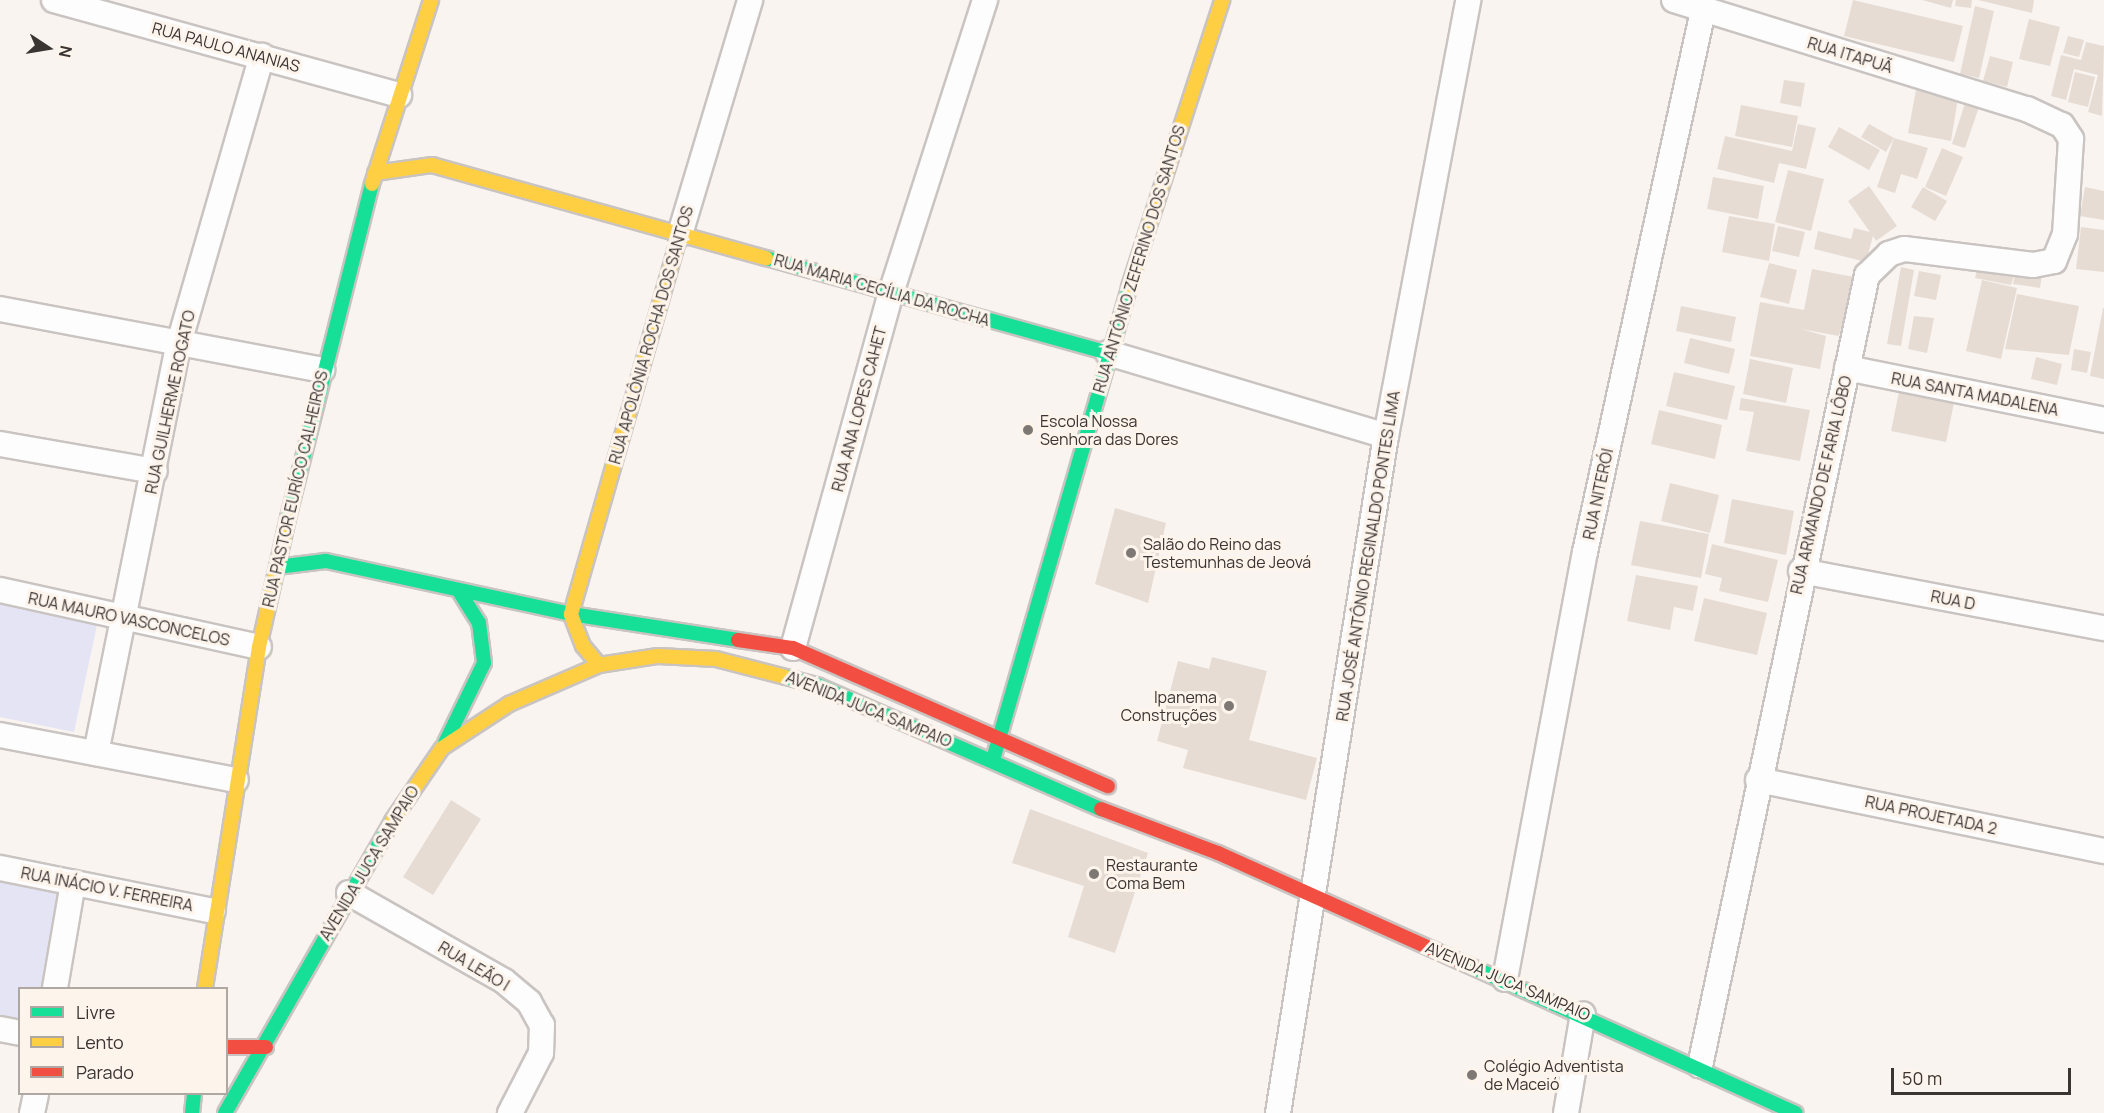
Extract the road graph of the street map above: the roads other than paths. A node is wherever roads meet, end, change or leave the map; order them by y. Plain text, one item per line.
1 (54, 0) edge
2 (431, 0) edge
3 (750, 0) edge
4 (985, 0) edge
5 (1221, 0) edge
6 (1468, 0) edge
7 (1674, 0) edge
8 (1703, 11) junction
9 (262, 56) junction
10 (399, 95) junction
11 (2027, 109) joint
12 (388, 128) junction
13 (400, 144) dead end
14 (412, 153) dead end
15 (432, 165) junction
16 (375, 173) junction
17 (680, 234) junction
18 (891, 292) junction
19 (0, 309) edge
20 (179, 343) junction
21 (1108, 353) junction
22 (1847, 368) junction
23 (322, 370) junction
24 (2104, 420) edge
25 (1386, 436) junction
26 (0, 444) edge
27 (155, 471) junction
28 (285, 530) junction
29 (326, 561) junction
30 (277, 567) junction
31 (1801, 571) junction
32 (0, 590) edge
33 (460, 593) junction
34 (571, 614) junction
35 (123, 618) junction
36 (2104, 628) edge
37 (259, 647) junction
38 (793, 648) junction
39 (599, 664) junction
40 (0, 735) edge
41 (1002, 737) junction
42 (442, 747) junction
43 (96, 753) junction
44 (992, 761) junction
45 (236, 780) junction
46 (1758, 780) junction
47 (1126, 794) dead end
48 (1186, 825) dead end
49 (2104, 851) edge
50 (1218, 853) junction
51 (0, 868) edge
52 (73, 883) junction
53 (349, 893) junction
54 (1314, 898) junction
55 (213, 911) junction
56 (1505, 979) junction
57 (55, 987) edge
58 (205, 987) edge
59 (1583, 1014) junction
60 (0, 1029) edge
61 (18, 1033) edge
62 (228, 1047) edge
63 (266, 1047) junction
64 (1700, 1066) junction
65 (36, 1095) edge
66 (194, 1095) edge
67 (512, 1110) edge
68 (32, 1113) edge
69 (192, 1113) edge
70 (225, 1113) edge
71 (1278, 1113) edge
72 (1566, 1113) edge
73 (1796, 1113) edge

1 - 9 street, RUA PAULO ANANIAS
2 - 10 main road, RUA PASTOR EURÍCO CALHEIROS
3 - 17 street, RUA APOLÔNIA ROCHA DOS SANTOS
4 - 18 street, RUA ANA LOPES CAHET
5 - 21 main road, RUA ANTÔNIO ZEFERINO DOS SANTOS
6 - 25 street, RUA JOSÉ ANTÔNIO REGINALDO PONTES LIMA
7 - 8 street, RUA ITAPUÃ
8 - 11 street, RUA ITAPUÃ
8 - 56 street, RUA NITERÓI
9 - 10 street, RUA PAULO ANANIAS
9 - 20 street, RUA GUILHERME ROGATO
10 - 12 main road, RUA PASTOR EURÍCO CALHEIROS
11 - 22 street, RUA ARMANDO DE FARIA LÔBO
12 - 13 main road
12 - 16 main road, RUA PASTOR EURÍCO CALHEIROS
14 - 15 main road
15 - 16 main road, RUA MARIA CECÍLIA DA ROCHA
15 - 17 main road, RUA MARIA CECÍLIA DA ROCHA
16 - 23 main road, RUA PASTOR EURÍCO CALHEIROS
17 - 18 main road, RUA MARIA CECÍLIA DA ROCHA
17 - 34 main road, RUA APOLÔNIA ROCHA DOS SANTOS
18 - 21 main road, RUA MARIA CECÍLIA DA ROCHA
18 - 38 street, RUA ANA LOPES CAHET
19 - 20 street
20 - 23 street
20 - 27 street, RUA GUILHERME ROGATO
21 - 25 street, RUA MARIA CECÍLIA DA ROCHA
21 - 41 main road, RUA ANTÔNIO ZEFERINO DOS SANTOS
22 - 24 street, RUA SANTA MADALENA
22 - 31 street, RUA ARMANDO DE FARIA LÔBO
23 - 28 main road, RUA PASTOR EURÍCO CALHEIROS
25 - 54 street, RUA JOSÉ ANTÔNIO REGINALDO PONTES LIMA
26 - 27 street
27 - 35 street, RUA GUILHERME ROGATO
28 - 29 main road
28 - 30 main road, RUA PASTOR EURÍCO CALHEIROS
29 - 30 main road, AVENIDA JUCA SAMPAIO
29 - 33 main road, AVENIDA JUCA SAMPAIO
30 - 37 main road, RUA PASTOR EURÍCO CALHEIROS
31 - 36 street, RUA D
31 - 46 street, RUA ARMANDO DE FARIA LÔBO
32 - 35 street, RUA MAURO VASCONCELOS
33 - 34 main road, AVENIDA JUCA SAMPAIO
33 - 42 main road
34 - 38 main road, AVENIDA JUCA SAMPAIO
34 - 39 main road
35 - 37 street, RUA MAURO VASCONCELOS
35 - 43 street, RUA GUILHERME ROGATO
37 - 45 main road, RUA PASTOR EURÍCO CALHEIROS
38 - 41 main road, AVENIDA JUCA SAMPAIO
39 - 42 main road, AVENIDA JUCA SAMPAIO
39 - 44 main road, AVENIDA JUCA SAMPAIO
40 - 43 street
41 - 44 main road, RUA ANTÔNIO ZEFERINO DOS SANTOS
41 - 47 main road, AVENIDA JUCA SAMPAIO
42 - 53 main road, AVENIDA JUCA SAMPAIO
43 - 45 street
44 - 50 main road, AVENIDA JUCA SAMPAIO
45 - 55 main road, RUA PASTOR EURÍCO CALHEIROS
46 - 49 street, RUA PROJETADA 2
46 - 64 street, RUA ARMANDO DE FARIA LÔBO
48 - 50 main road, AVENIDA JUCA SAMPAIO
50 - 54 main road, AVENIDA JUCA SAMPAIO
51 - 52 street, RUA INÁCIO V. FERREIRA
52 - 55 street, RUA INÁCIO V. FERREIRA
52 - 57 street
53 - 63 main road, AVENIDA JUCA SAMPAIO
53 - 67 street, RUA LEÃO I
54 - 56 main road, AVENIDA JUCA SAMPAIO
54 - 71 street, RUA JOSÉ ANTÔNIO REGINALDO PONTES LIMA
55 - 58 main road, RUA PASTOR EURÍCO CALHEIROS
56 - 59 main road, AVENIDA JUCA SAMPAIO
59 - 64 main road, AVENIDA JUCA SAMPAIO
59 - 72 street
60 - 61 street
62 - 63 main road
63 - 70 main road, AVENIDA JUCA SAMPAIO
64 - 73 main road, AVENIDA JUCA SAMPAIO
65 - 68 street
66 - 69 main road

